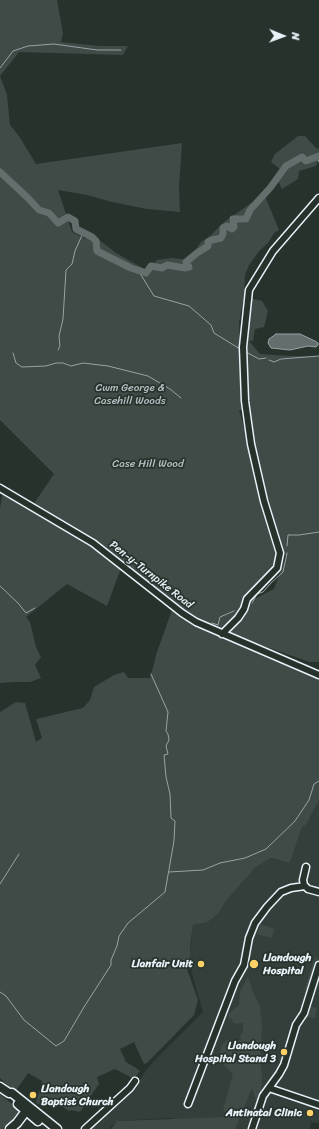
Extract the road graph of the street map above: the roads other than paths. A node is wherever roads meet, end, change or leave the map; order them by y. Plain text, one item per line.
1 (319, 198) edge
2 (0, 488) edge
3 (222, 634) junction
4 (319, 675) edge
5 (306, 867) dead end
6 (305, 886) junction
7 (319, 892) edge
8 (319, 964) edge
9 (135, 1081) dead end
10 (0, 1087) edge
11 (269, 1088) junction
12 (188, 1104) dead end
13 (319, 1105) edge
14 (29, 1111) junction
15 (53, 1128) edge
16 (10, 1129) edge
17 (85, 1129) edge
18 (252, 1129) edge

1 - 3 street
2 - 3 street, Pen-y-Turnpike Road
3 - 4 street, Pen-y-Turnpike Road
5 - 6 street
6 - 7 street
6 - 12 street
8 - 11 street
9 - 17 street
10 - 14 main road
11 - 13 street
11 - 18 street
14 - 15 main road
14 - 16 main road

